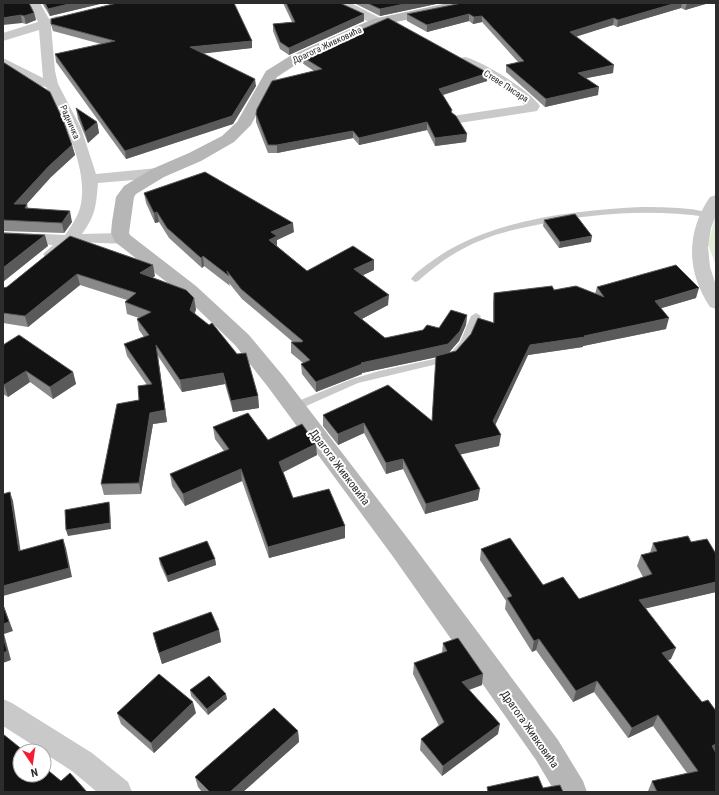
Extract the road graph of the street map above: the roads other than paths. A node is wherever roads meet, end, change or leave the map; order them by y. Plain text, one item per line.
1 (34, 3) edge
2 (340, 3) edge
3 (467, 3) edge
4 (71, 16) edge
5 (384, 20) junction
6 (45, 23) junction
7 (410, 31) edge
8 (3, 37) edge
9 (451, 53) edge
10 (3, 62) edge
11 (51, 84) junction
12 (459, 119) edge
13 (158, 173) junction
14 (90, 179) junction
15 (716, 200) edge
16 (707, 215) junction
17 (3, 237) edge
18 (122, 238) junction
19 (70, 239) junction
20 (40, 264) edge
21 (415, 279) dead end
22 (716, 303) edge
23 (476, 316) dead end
24 (295, 407) junction
25 (3, 711) edge
26 (118, 792) edge
27 (572, 792) edge

1 - 6 street, Радничка
2 - 5 street
3 - 5 street, Драгога Живковића
4 - 6 street
5 - 7 street
5 - 13 street, Драгога Живковића
6 - 8 street
6 - 11 street, Радничка
9 - 12 street, Стеве Писара
10 - 11 street
11 - 14 street, Радничка
13 - 14 street, Драгога Живковића
13 - 18 street, Драгога Живковића
14 - 19 street, Радничка
15 - 16 street
16 - 21 lane
16 - 22 street
17 - 19 street
18 - 19 street
18 - 24 street, Драгога Живковића
19 - 20 street, Радничка
23 - 24 lane
24 - 27 street, Драгога Живковића
25 - 26 street

